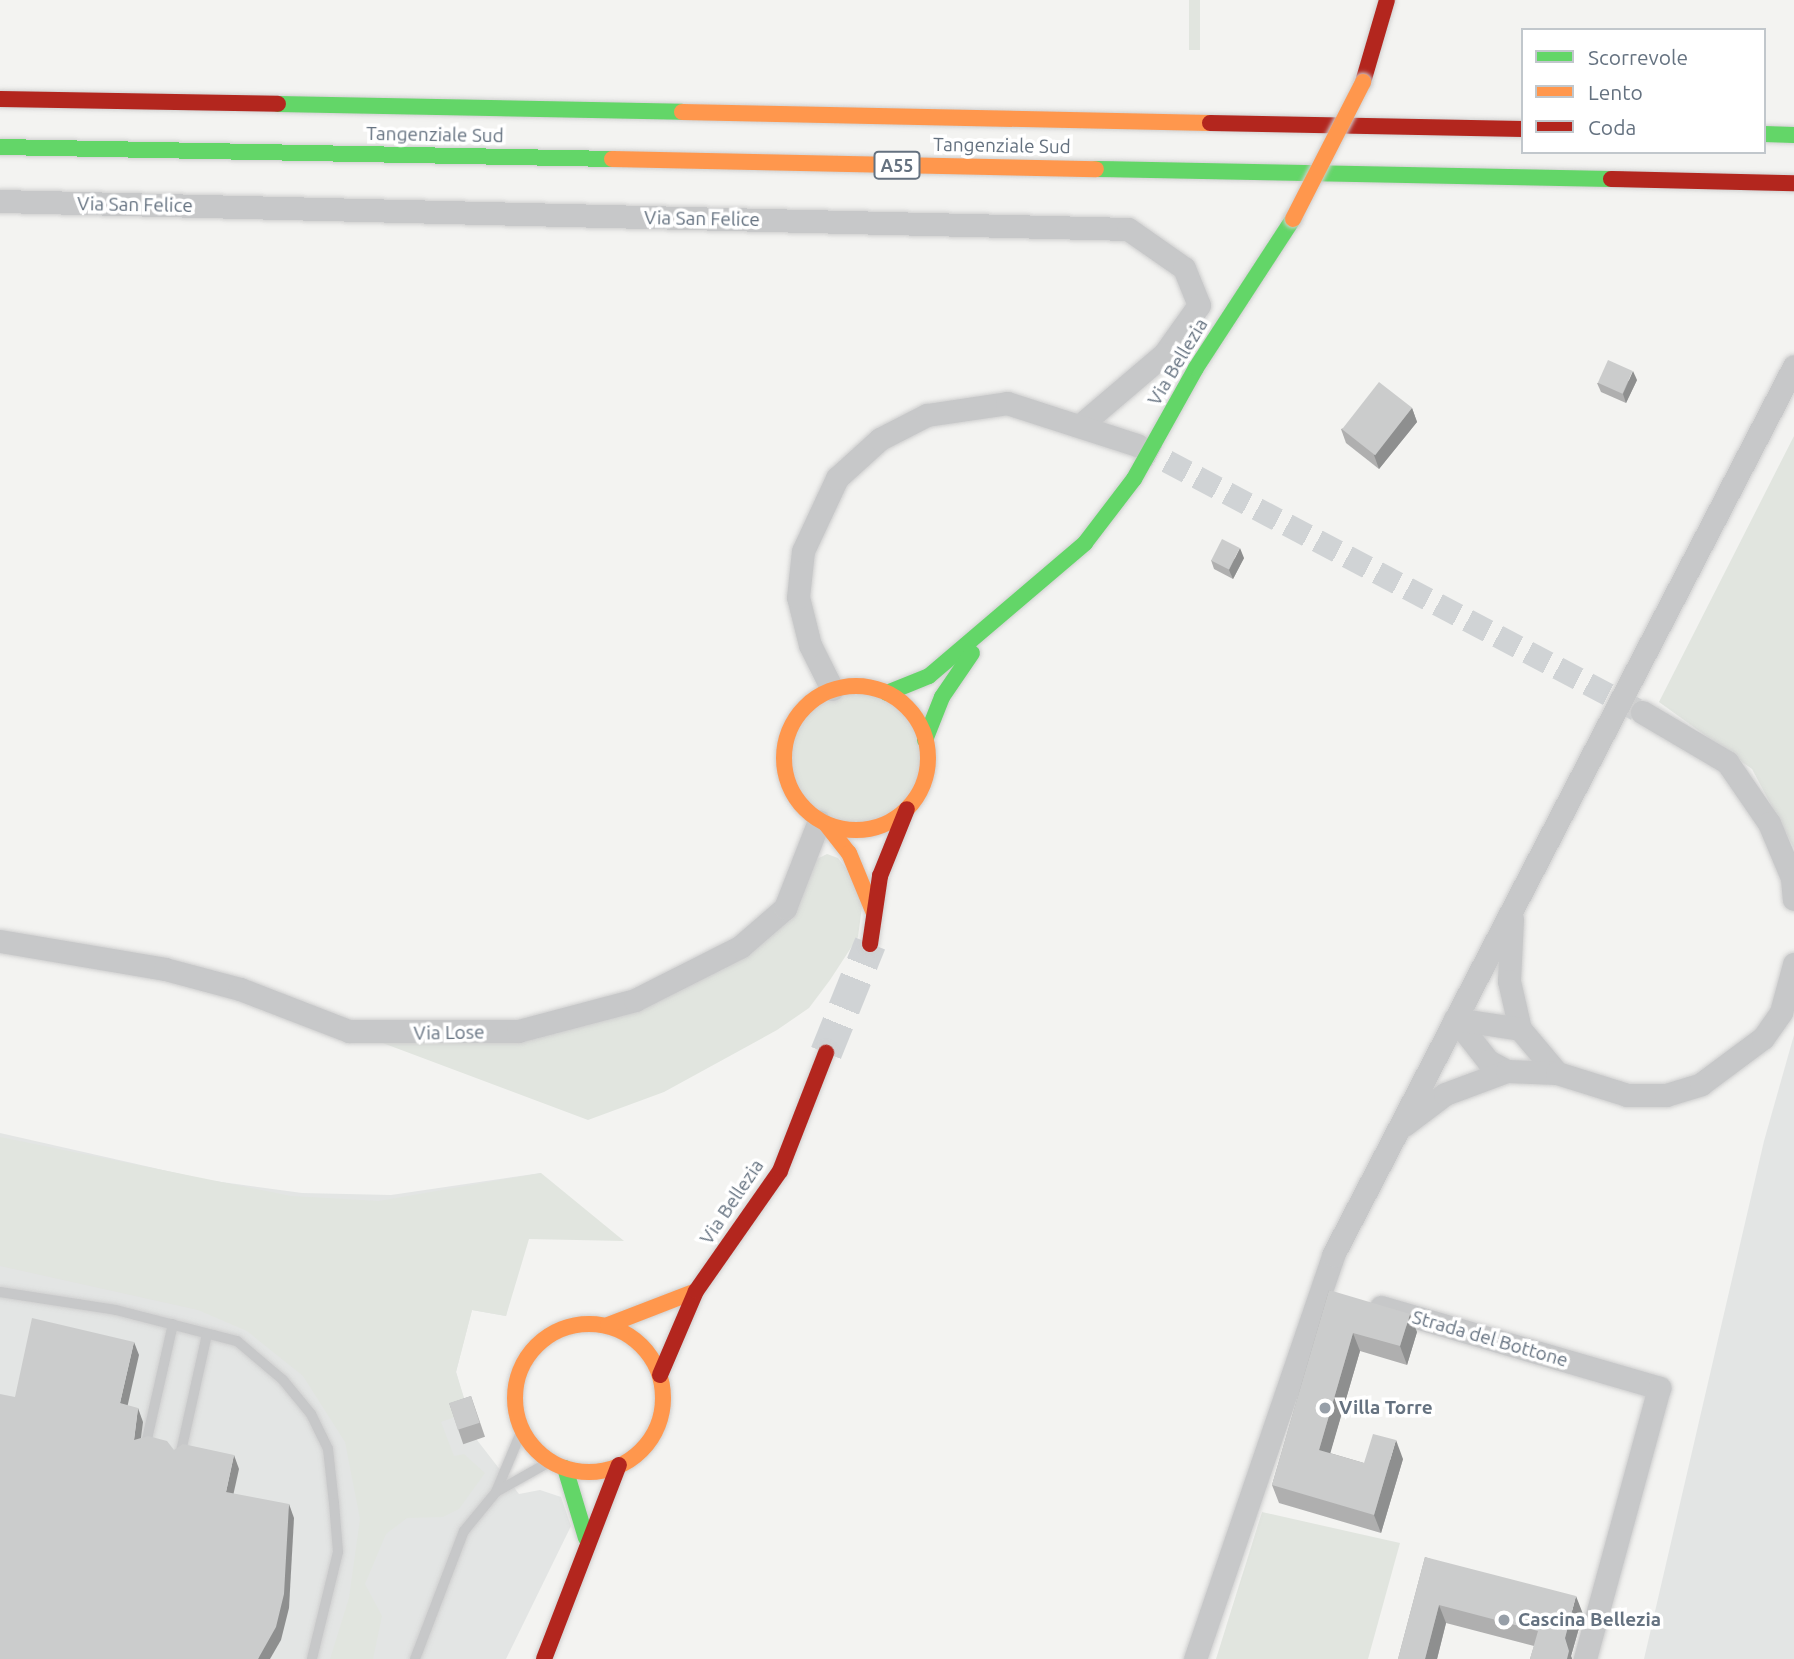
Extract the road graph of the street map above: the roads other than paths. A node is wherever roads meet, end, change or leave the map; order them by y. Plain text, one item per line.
1 (1387, 0) edge
2 (0, 99) edge
3 (1521, 129) edge
4 (1766, 134) edge
5 (1794, 135) edge
6 (0, 147) edge
7 (1794, 183) edge
8 (0, 201) edge
9 (1794, 366) edge
10 (1083, 423) junction
11 (1137, 445) tunnel mouth
12 (987, 632) junction
13 (832, 690) junction
14 (887, 693) junction
15 (1642, 712) tunnel mouth
16 (925, 740) junction
17 (908, 809) junction
18 (823, 822) junction
19 (1794, 899) edge
20 (1512, 909) junction
21 (873, 911) junction
22 (0, 940) edge
23 (870, 944) tunnel mouth
24 (1794, 964) edge
25 (1455, 1019) junction
26 (1520, 1029) junction
27 (826, 1053) tunnel mouth
28 (1507, 1071) junction
29 (1557, 1073) junction
30 (1399, 1129) junction
31 (1321, 1290) junction
32 (696, 1292) junction
33 (0, 1293) edge
34 (173, 1324) junction
35 (608, 1325) junction
36 (207, 1334) junction
37 (660, 1376) junction
38 (522, 1430) junction
39 (145, 1448) edge
40 (180, 1456) edge
41 (558, 1465) junction
42 (620, 1465) junction
43 (496, 1492) junction
44 (586, 1538) junction
45 (312, 1659) edge
46 (415, 1659) edge
47 (544, 1659) edge
48 (1195, 1659) edge
49 (1585, 1659) edge

1 - 12 main road, Via Bellezia, bridge
2 - 3 main road, Tangenziale Sud
4 - 5 main road
6 - 7 main road, Tangenziale Sud / A55
8 - 10 street, Via San Felice
9 - 20 street
10 - 11 street
10 - 13 street
12 - 14 main road, Via Bellezia
12 - 16 main road, Via Bellezia
13 - 14 main road
13 - 18 main road, Via Bellezia
14 - 16 main road
15 - 19 street
16 - 17 main road, Via Bellezia
17 - 18 main road
17 - 21 main road, Via Bellezia
18 - 21 main road, Via Bellezia
18 - 22 street, Via Lose
20 - 25 street
20 - 26 street
21 - 23 main road, Via Bellezia
24 - 29 street
25 - 26 street
25 - 28 street
25 - 30 street
26 - 29 street
27 - 32 main road, Via Bellezia
28 - 29 street
28 - 30 street
30 - 31 street
31 - 48 street
31 - 49 street, Strada del Bottone
32 - 35 main road
32 - 37 main road, Via Bellezia
33 - 34 lane
34 - 36 lane
34 - 39 lane
35 - 37 main road
35 - 38 main road
36 - 40 lane
36 - 45 lane
37 - 42 main road
38 - 41 main road
38 - 43 lane
41 - 42 main road
41 - 43 lane
41 - 44 main road
42 - 44 main road
43 - 46 lane
44 - 47 main road

